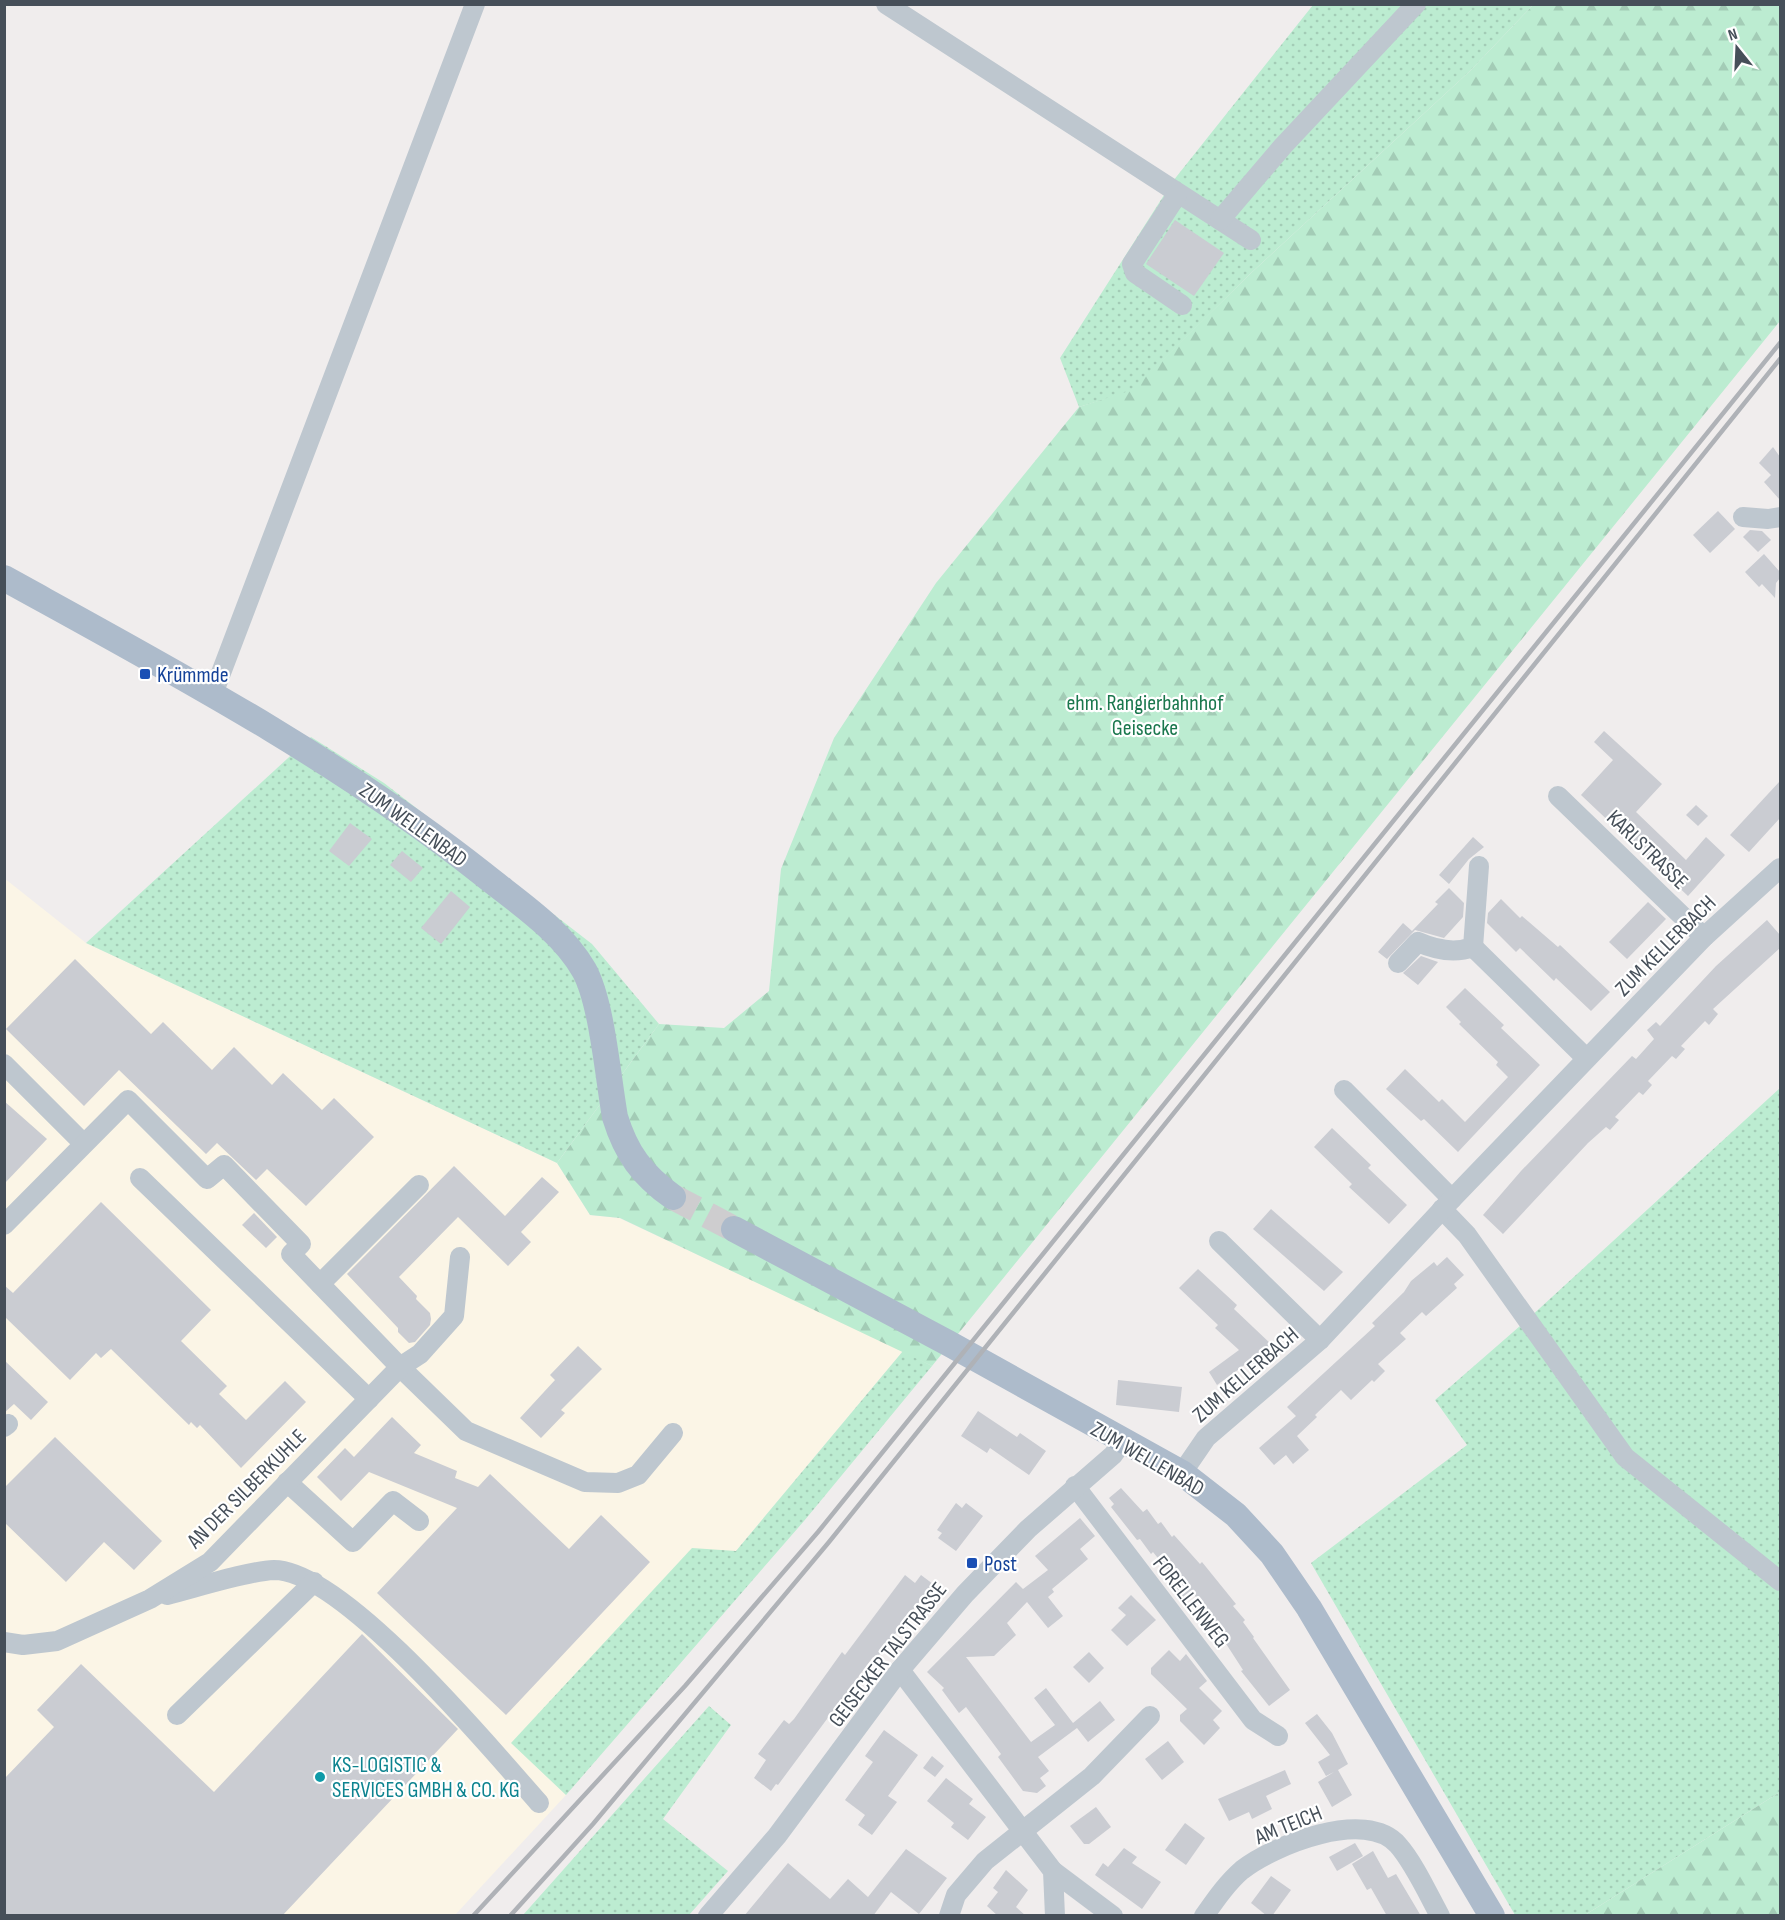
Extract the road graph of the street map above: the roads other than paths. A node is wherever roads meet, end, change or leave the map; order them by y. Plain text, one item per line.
1 (475, 4) edge
2 (886, 4) edge
3 (1416, 4) edge
4 (1177, 195) junction
5 (1220, 220) junction
6 (1251, 240) dead end
7 (1182, 305) dead end
8 (1743, 517) dead end
9 (1780, 517) edge
10 (4, 578) edge
11 (213, 694) junction
12 (1558, 796) dead end
13 (1479, 866) dead end
14 (1780, 868) edge
15 (1704, 937) junction
16 (1473, 947) junction
17 (1398, 963) dead end
18 (1586, 1058) junction
19 (7, 1070) edge
20 (1344, 1090) dead end
21 (83, 1143) junction
22 (141, 1178) dead end
23 (419, 1185) dead end
24 (673, 1197) tunnel mouth
25 (1447, 1204) junction
26 (4, 1225) edge
27 (734, 1229) tunnel mouth
28 (1218, 1241) dead end
29 (460, 1257) dead end
30 (320, 1284) junction
31 (1320, 1340) junction
32 (400, 1367) junction
33 (369, 1399) junction
34 (673, 1433) dead end
35 (1123, 1441) junction
36 (1182, 1473) junction
37 (287, 1482) junction
38 (1075, 1486) junction
39 (419, 1521) dead end
40 (1780, 1581) edge
41 (314, 1582) junction
42 (150, 1599) junction
43 (4, 1642) edge
44 (900, 1670) junction
45 (177, 1715) dead end
46 (1150, 1716) dead end
47 (1278, 1736) dead end
48 (539, 1803) dead end
49 (1025, 1832) junction
50 (1053, 1871) junction
51 (708, 1916) edge
52 (949, 1916) edge
53 (1055, 1916) edge
54 (1113, 1916) edge
55 (1204, 1916) edge
56 (1440, 1916) edge
57 (1492, 1916) edge

1 - 11 street
2 - 4 street
3 - 5 street
4 - 5 street
4 - 7 street
5 - 6 street
8 - 9 street
10 - 11 main road, ZUM WELLENBAD
11 - 24 main road, ZUM WELLENBAD
12 - 15 street, KARLSTRASSE
13 - 16 street
14 - 15 street, ZUM KELLERBACH
15 - 18 street, ZUM KELLERBACH
16 - 17 street
16 - 18 street
18 - 25 street, ZUM KELLERBACH
19 - 21 street
20 - 25 street
21 - 26 street
21 - 30 street
22 - 33 street
23 - 30 street
25 - 31 street, ZUM KELLERBACH
25 - 40 street
27 - 35 main road, ZUM WELLENBAD
28 - 31 street, ZUM KELLERBACH
29 - 32 street, AN DER SILBERKUHLE
30 - 32 street
31 - 36 street, ZUM KELLERBACH
32 - 33 street, AN DER SILBERKUHLE
32 - 34 street
33 - 37 street, AN DER SILBERKUHLE
35 - 36 main road, ZUM WELLENBAD
35 - 38 street, GEISECKER TALSTRASSE
36 - 57 main road, ZUM WELLENBAD
37 - 39 street
37 - 42 street, AN DER SILBERKUHLE
38 - 44 street, GEISECKER TALSTRASSE
38 - 47 street, FORELLENWEG
41 - 42 street
41 - 45 street
41 - 48 street
42 - 43 street, AN DER SILBERKUHLE
44 - 49 street
44 - 51 street, GEISECKER TALSTRASSE
46 - 49 street
49 - 50 street
49 - 52 street
50 - 53 street
50 - 54 street
55 - 56 street, AM TEICH

